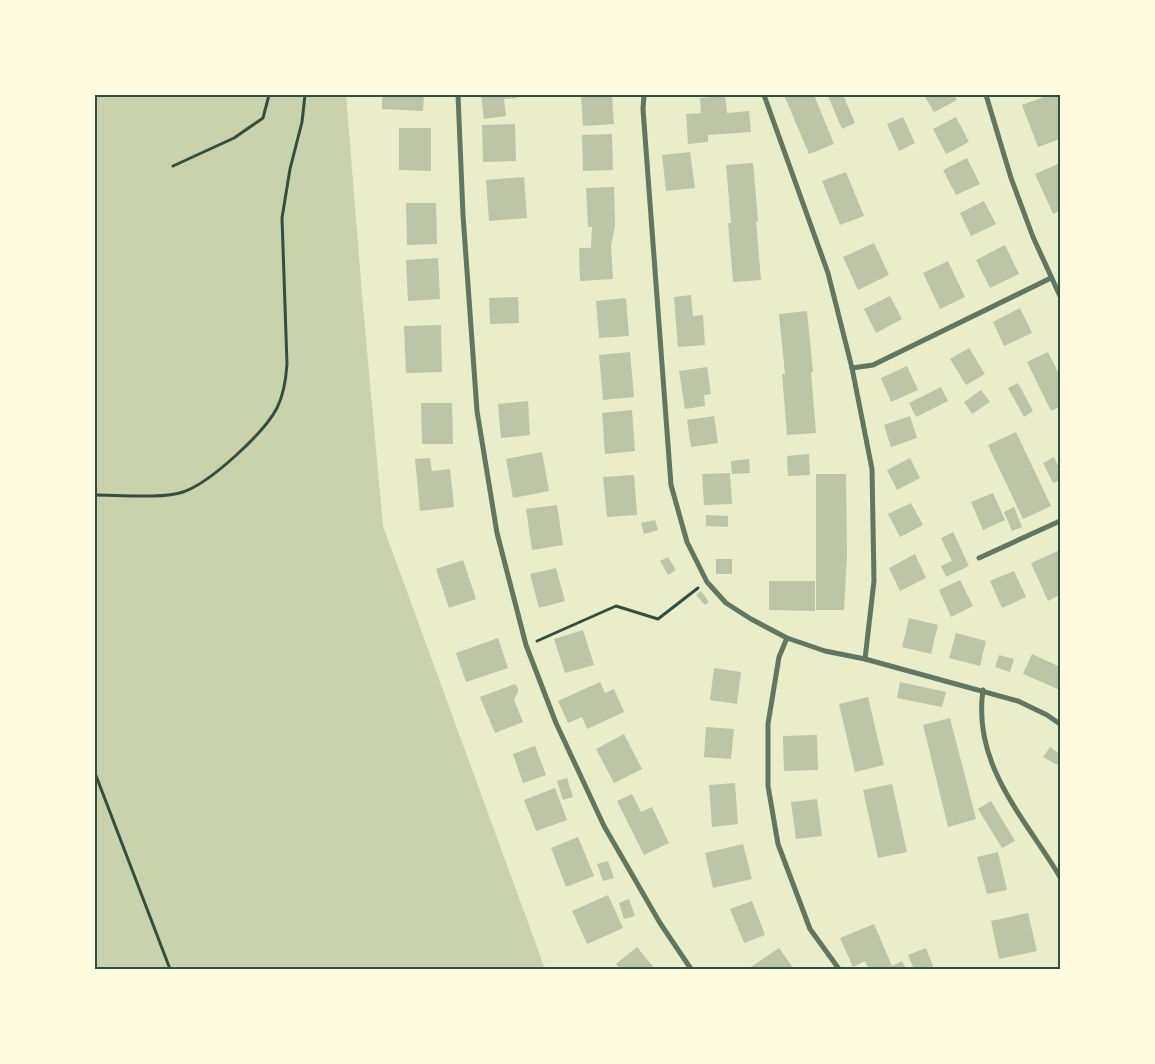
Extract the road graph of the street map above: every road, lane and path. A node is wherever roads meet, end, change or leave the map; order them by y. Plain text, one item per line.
1 (268, 95) edge
2 (305, 95) edge
3 (458, 95) edge
4 (644, 95) edge
5 (764, 95) edge
6 (986, 95) edge
7 (173, 166) dead end
8 (1051, 278) junction
9 (1060, 296) edge
10 (852, 368) junction
11 (95, 495) edge
12 (1060, 522) edge
13 (979, 558) dead end
14 (696, 590) dead end
15 (546, 637) dead end
16 (787, 638) junction
17 (864, 659) junction
18 (983, 690) junction
19 (1060, 724) edge
20 (95, 773) edge
21 (1060, 877) edge
22 (170, 969) edge
23 (691, 969) edge
24 (838, 969) edge

1 - 7 path
2 - 11 path
3 - 23 street
4 - 16 street
5 - 10 street
6 - 8 street
8 - 9 street
8 - 10 street
10 - 17 street
12 - 13 street
14 - 15 path
16 - 17 street
16 - 24 street
17 - 18 street
18 - 19 street
18 - 21 street
20 - 22 path

